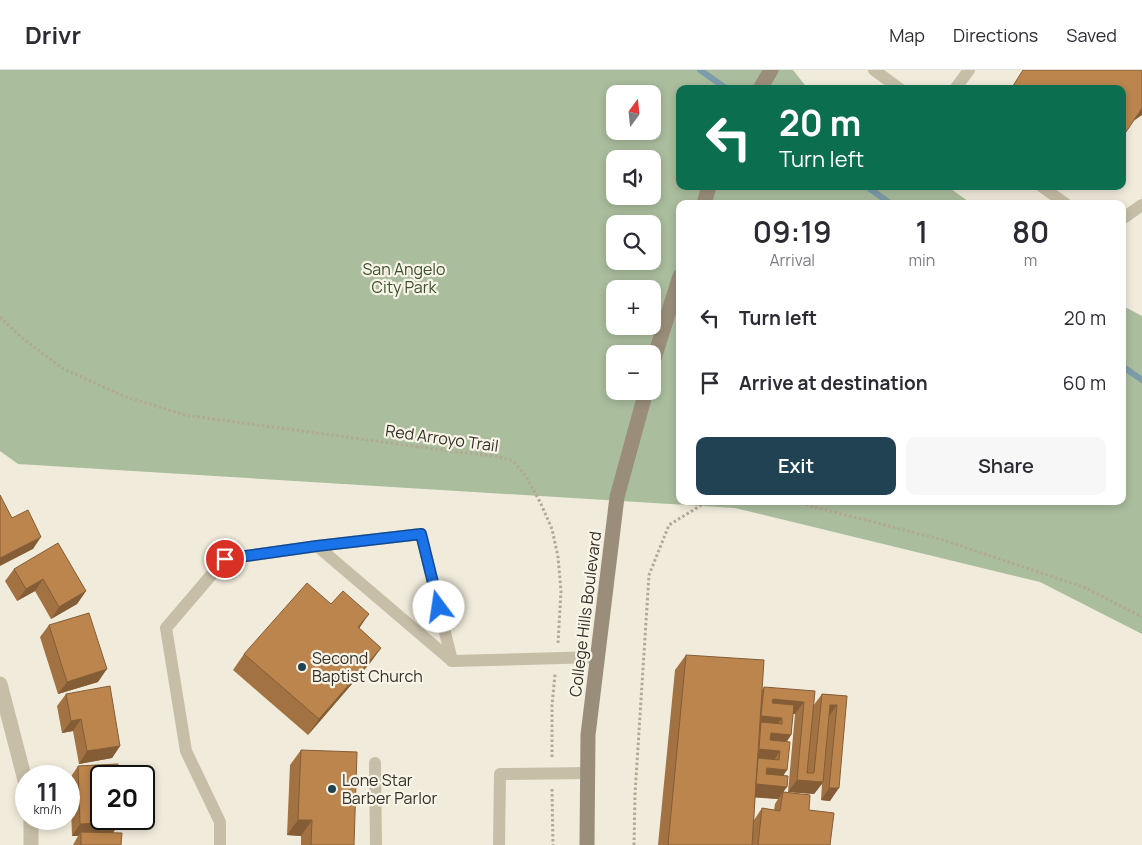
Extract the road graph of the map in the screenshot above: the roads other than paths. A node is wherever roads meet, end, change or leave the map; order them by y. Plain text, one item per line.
1 (771, 70) edge
2 (874, 70) edge
3 (969, 70) edge
4 (762, 85) edge
5 (895, 85) edge
6 (958, 85) edge
7 (1046, 190) edge
8 (1060, 200) edge
9 (1142, 205) edge
10 (1126, 216) edge
11 (676, 289) edge
12 (658, 345) edge
13 (644, 400) edge
14 (317, 546) junction
15 (598, 656) junction
16 (452, 661) junction
17 (0, 684) edge
18 (375, 763) dead end
19 (21, 765) edge
20 (588, 773) junction
21 (31, 830) edge
22 (30, 845) edge
23 (220, 845) edge
24 (376, 845) edge
25 (499, 845) edge
26 (588, 845) edge

1 - 4 street
2 - 5 lane
3 - 6 lane
7 - 8 lane
9 - 10 lane
11 - 12 street
13 - 15 street, College Hills Boulevard
14 - 16 lane
14 - 16 lane
14 - 23 lane
15 - 16 lane
15 - 20 street, College Hills Boulevard
17 - 19 street
18 - 24 lane
20 - 25 lane
20 - 26 street, College Hills Boulevard
21 - 22 street

